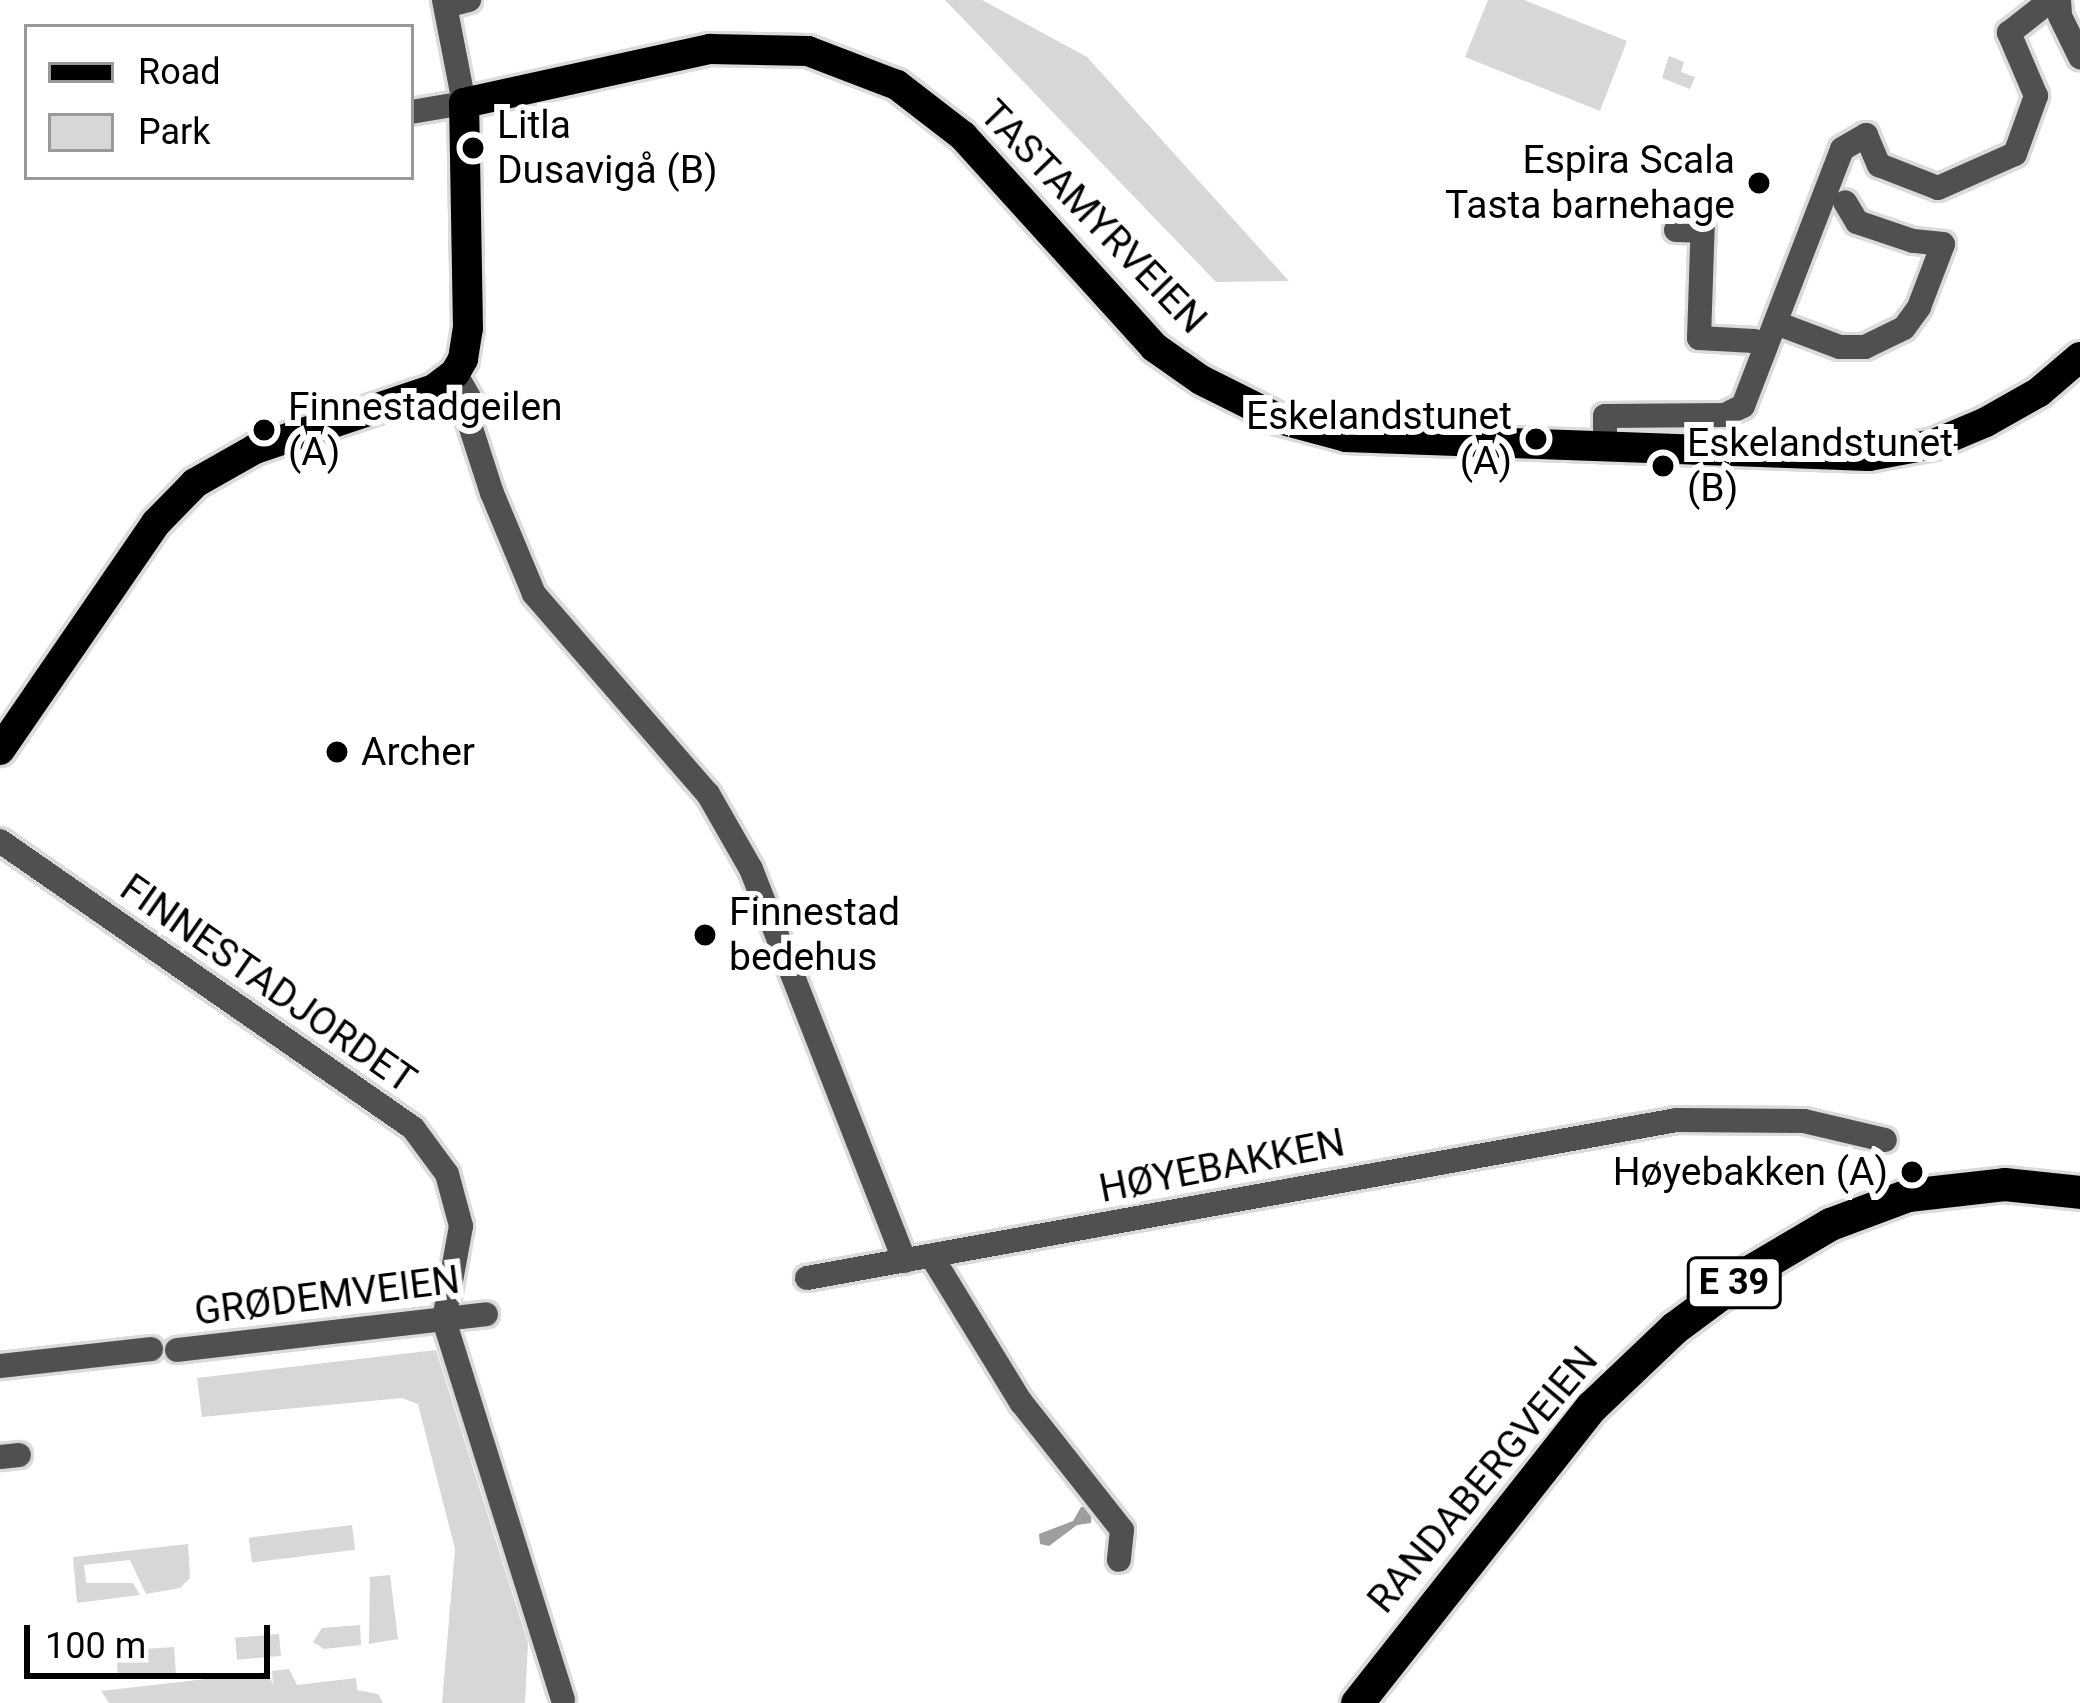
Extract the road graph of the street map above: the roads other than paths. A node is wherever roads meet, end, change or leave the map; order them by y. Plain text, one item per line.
1 (2055, 0) edge
2 (453, 2) edge
3 (2080, 57) edge
4 (464, 104) junction
5 (414, 112) edge
6 (1845, 202) dead end
7 (1693, 226) dead end
8 (1771, 335) junction
9 (2080, 357) edge
10 (445, 381) junction
11 (1605, 449) junction
12 (0, 750) edge
13 (0, 841) edge
14 (1885, 1140) dead end
15 (2080, 1192) edge
16 (932, 1257) junction
17 (905, 1261) junction
18 (807, 1278) dead end
19 (486, 1314) dead end
20 (444, 1320) junction
21 (151, 1349) dead end
22 (177, 1349) dead end
23 (0, 1366) edge
24 (1119, 1560) dead end
25 (563, 1700) dead end
26 (1357, 1703) edge

1 - 3 street
1 - 8 street
2 - 4 street
4 - 5 street
4 - 10 main road
4 - 11 main road, TASTAMYRVEIEN
6 - 8 street
7 - 8 street
8 - 11 street
9 - 11 main road, TASTAMYRVEIEN
10 - 12 main road
10 - 17 street
13 - 20 street, FINNESTADJORDET
14 - 16 street, HØYEBAKKEN
15 - 26 highway, RANDABERGVEIEN / E 39
16 - 17 street
16 - 24 street
17 - 18 street
19 - 20 street, GRØDEMVEIEN
20 - 22 street, GRØDEMVEIEN
20 - 25 street, FINNESTADJORDET
21 - 23 street, GRØDEMVEIEN

